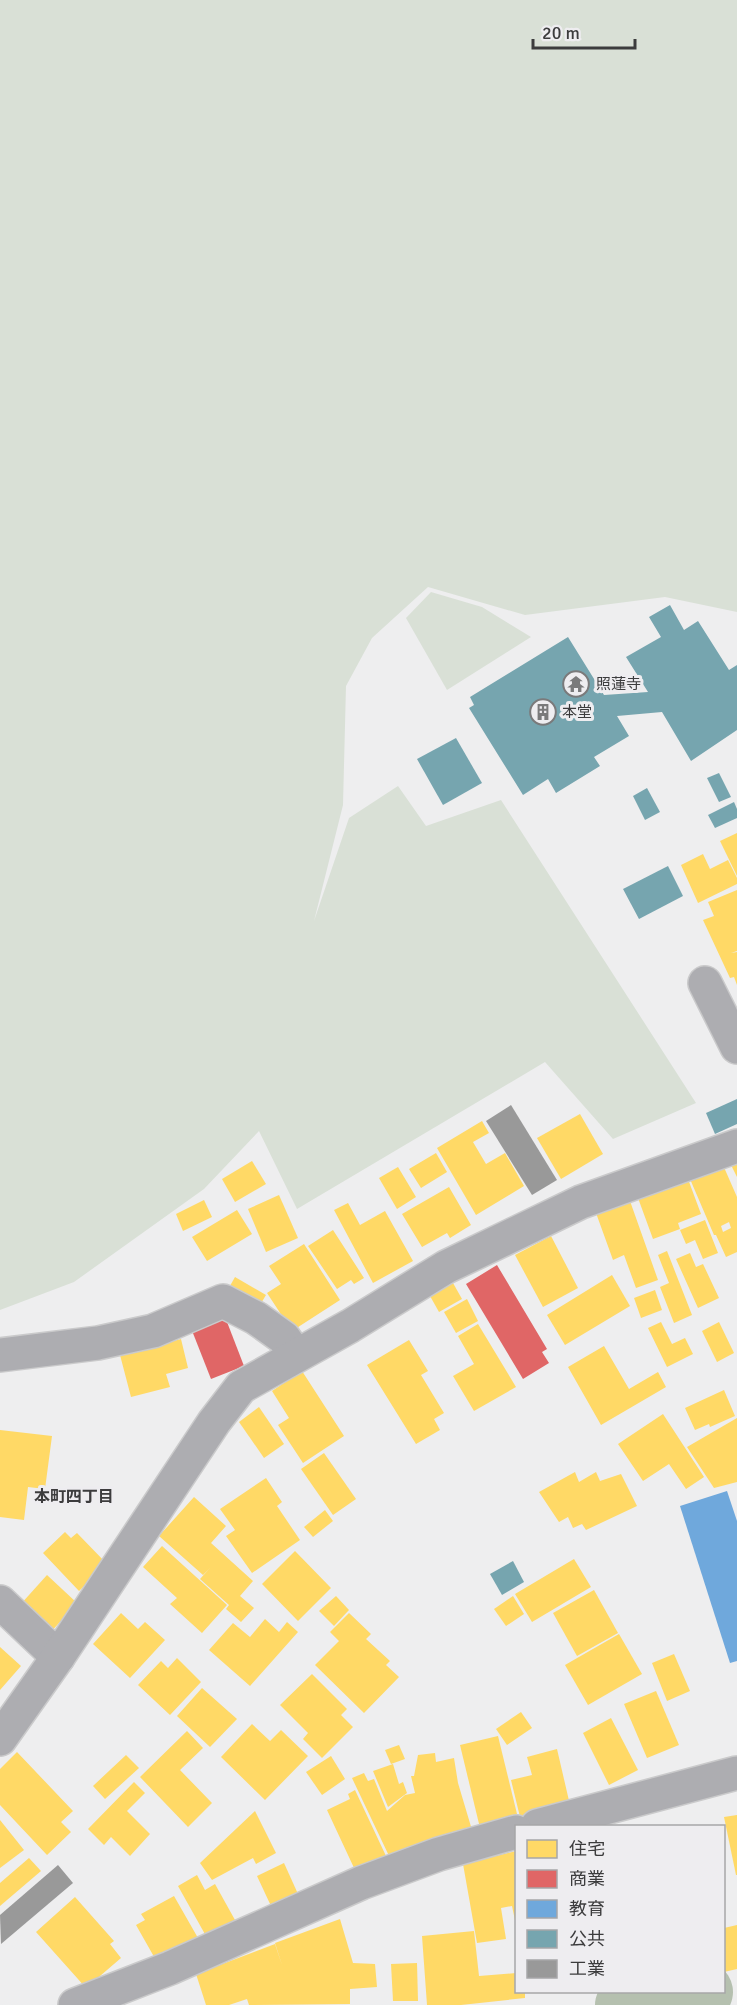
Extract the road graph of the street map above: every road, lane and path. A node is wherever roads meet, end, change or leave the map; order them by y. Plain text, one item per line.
1 (705, 983) dead end
2 (737, 1047) edge
3 (737, 1146) edge
4 (0, 1355) edge
5 (296, 1355) junction
6 (0, 1602) edge
7 (58, 1657) junction
8 (0, 1739) edge
9 (737, 1773) edge
10 (544, 1825) edge
11 (515, 1832) edge
12 (75, 2005) edge

1 - 2 street
3 - 5 street
4 - 5 street
5 - 7 street
6 - 7 street
7 - 8 street
9 - 10 street
11 - 12 street

